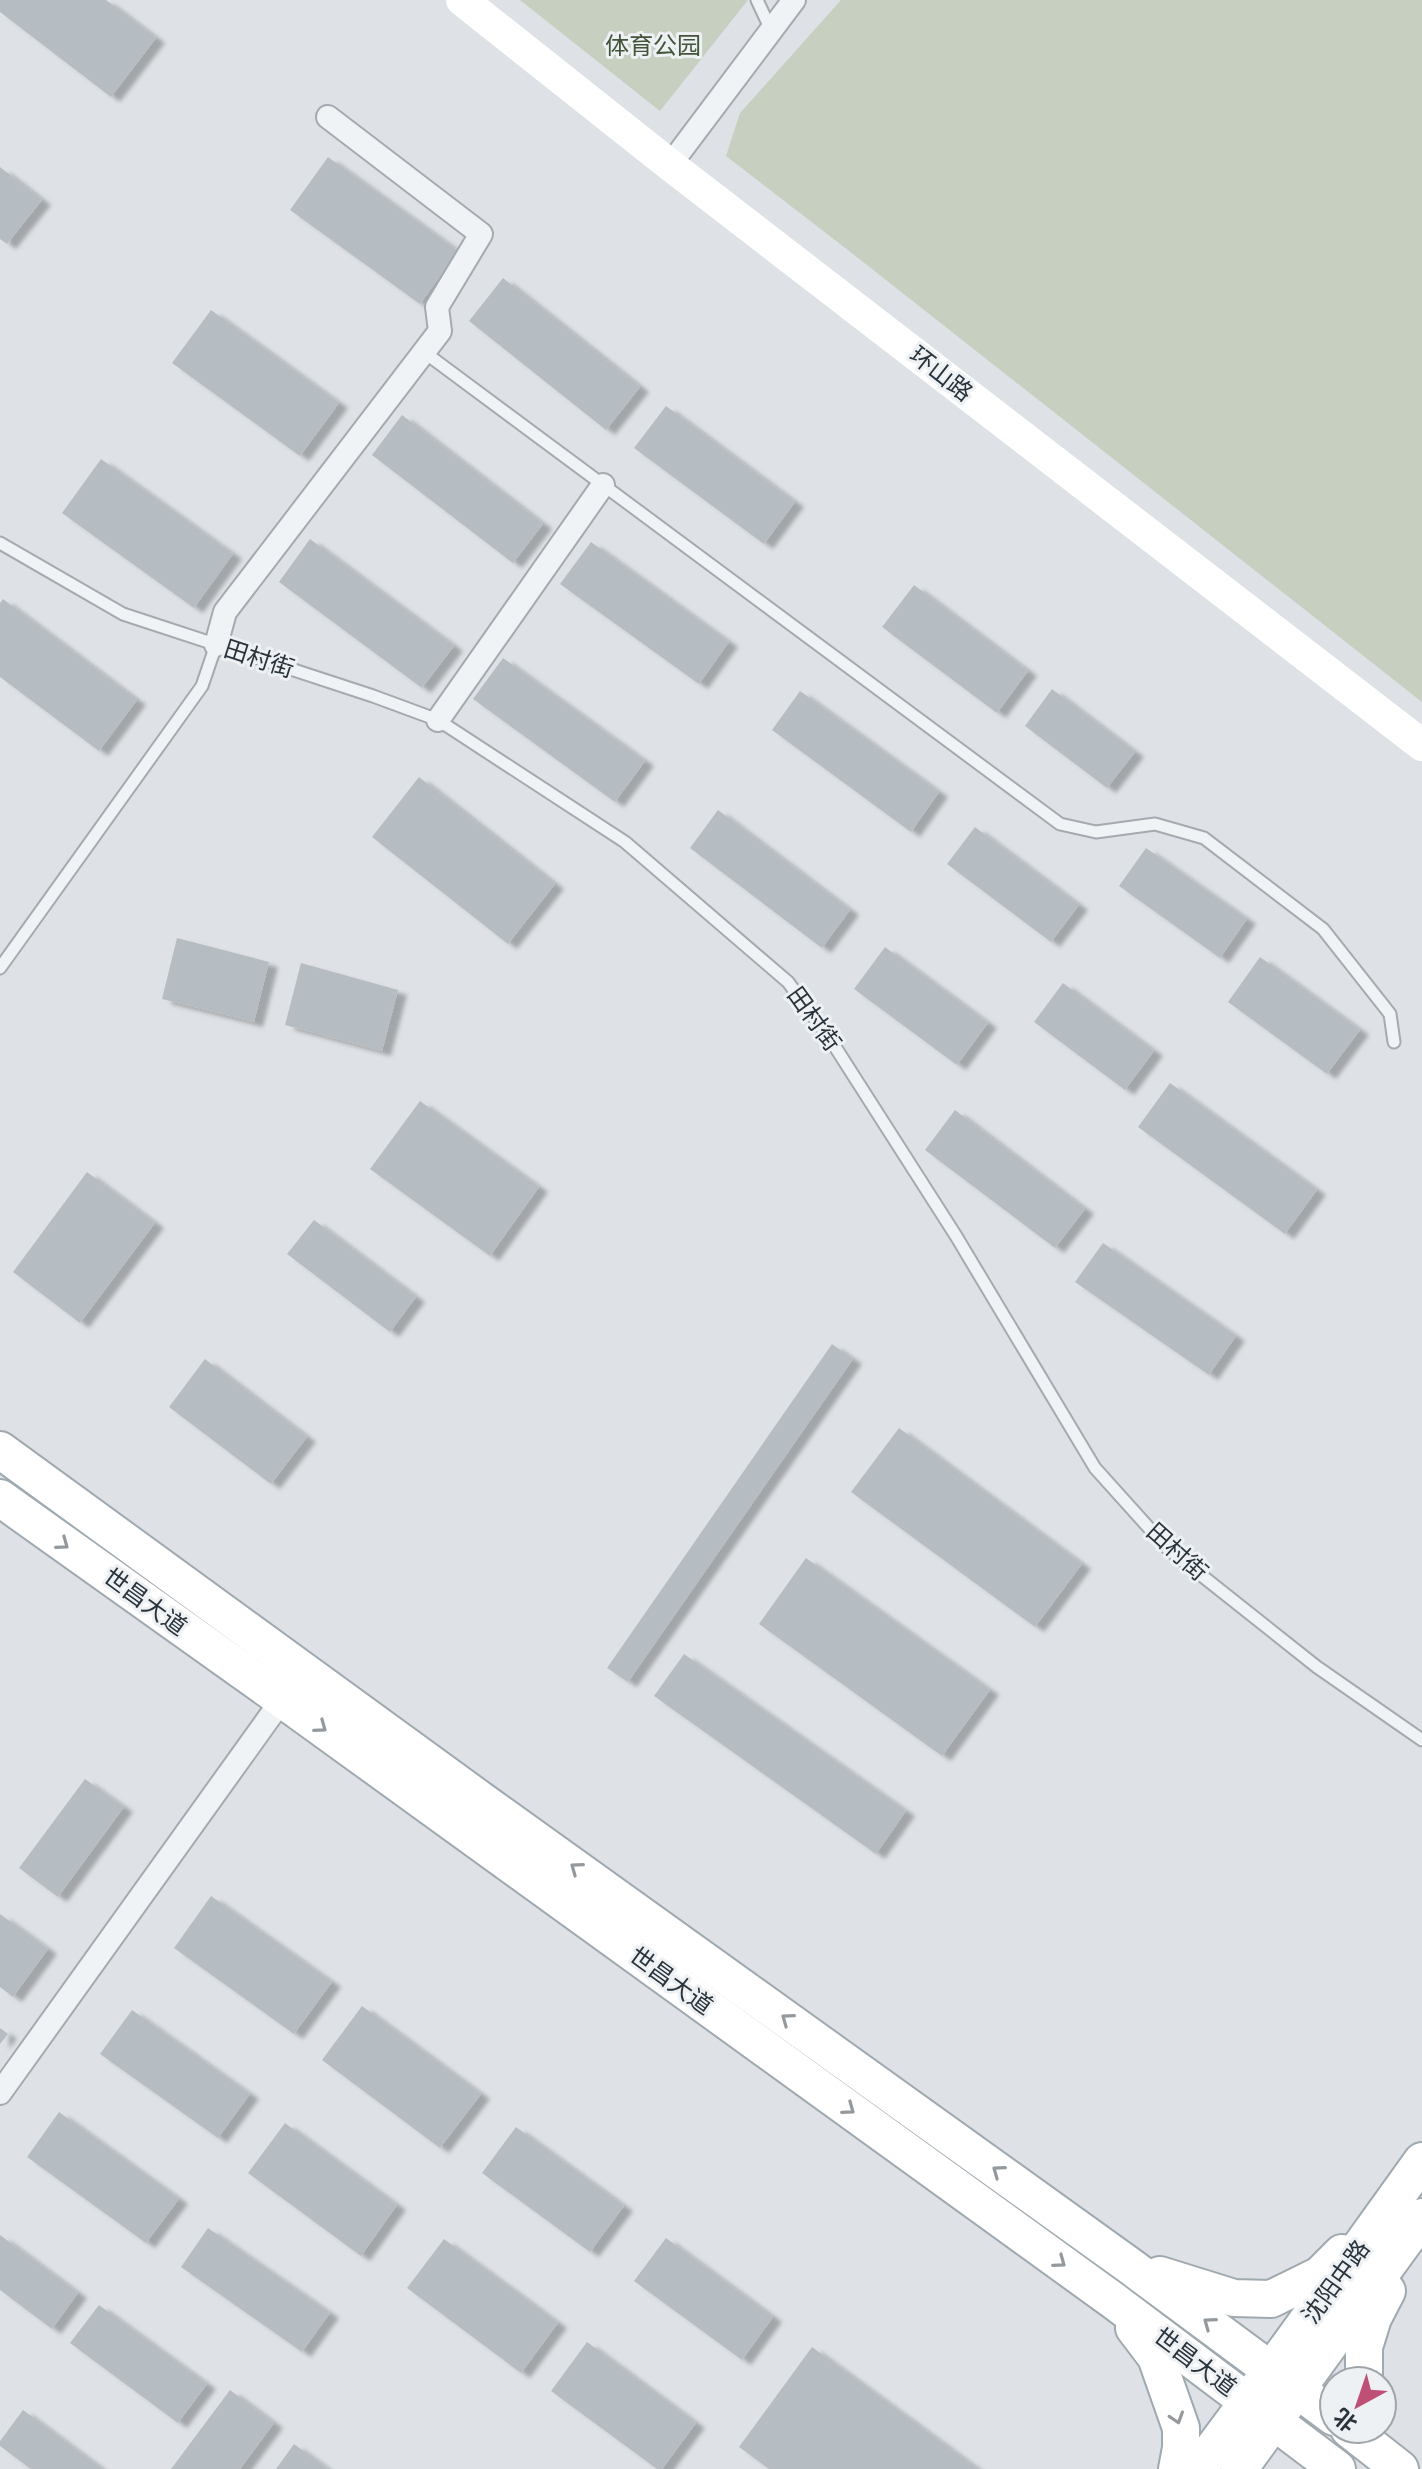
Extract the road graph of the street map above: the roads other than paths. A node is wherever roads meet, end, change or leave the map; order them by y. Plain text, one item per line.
1 (462, 0) edge
2 (757, 0) edge
3 (794, 0) edge
4 (771, 31) junction
5 (328, 117) dead end
6 (670, 165) junction
7 (424, 352) junction
8 (603, 485) junction
9 (0, 543) edge
10 (216, 645) junction
11 (438, 720) junction
12 (1422, 745) edge
13 (0, 968) edge
14 (1394, 1042) dead end
15 (0, 1450) edge
16 (0, 1498) edge
17 (305, 1671) junction
18 (282, 1699) junction
19 (1422, 1740) edge
20 (0, 2093) edge
21 (1422, 2161) edge
22 (1415, 2209) edge
23 (1130, 2266) junction
24 (1114, 2301) junction
25 (1364, 2365) edge
26 (1285, 2379) junction
27 (1318, 2405) edge
28 (1261, 2411) junction
29 (1398, 2442) edge
30 (1369, 2445) edge
31 (1177, 2469) edge
32 (1198, 2469) edge
33 (1239, 2469) edge
34 (1337, 2469) edge
35 (1400, 2469) edge
36 (1419, 2469) edge

1 - 6 main road, 环山路
2 - 4 lane
3 - 4 street
4 - 6 street
5 - 7 street
6 - 12 main road, 环山路
7 - 8 lane
7 - 10 street
8 - 11 street
8 - 14 lane
9 - 10 lane, 田村街
10 - 11 lane, 田村街
10 - 13 lane
11 - 19 lane, 田村街
15 - 17 main road, 世昌大道
16 -> 18 main road, 世昌大道
17 - 18 street
23 -> 17 main road, 世昌大道
18 - 20 street
18 -> 24 main road, 世昌大道
21 - 22 main road
22 - 23 main road
22 - 25 main road
22 - 26 main road
26 -> 23 main road, 世昌大道
24 - 28 main road, 世昌大道
24 -> 31 main road
26 - 27 main road, 世昌大道
26 - 28 main road
28 - 32 main road
28 - 33 main road
28 - 34 main road, 世昌大道
29 - 36 main road
30 - 35 main road

